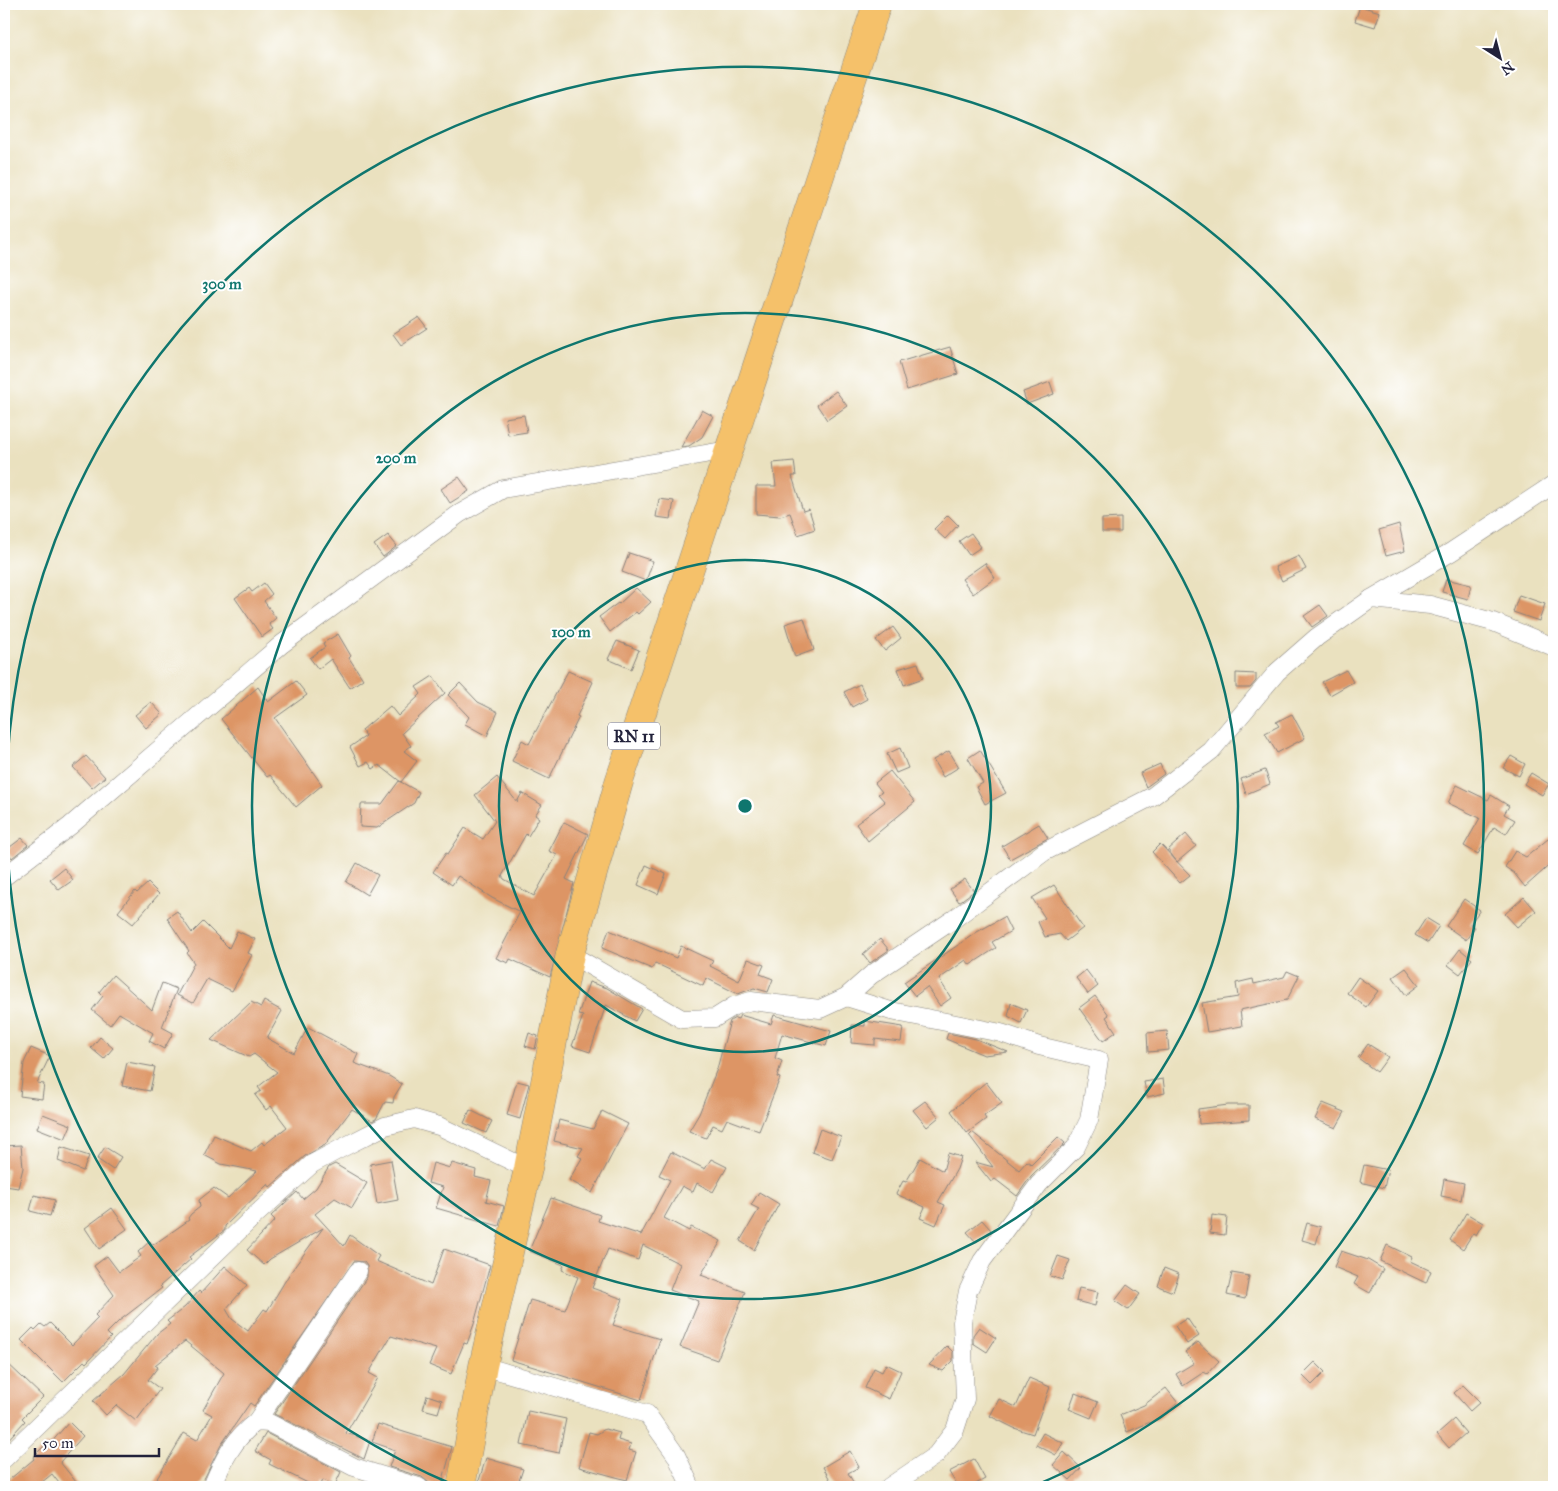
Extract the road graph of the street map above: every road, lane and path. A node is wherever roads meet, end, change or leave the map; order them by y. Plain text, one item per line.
1 (877, 4) edge
2 (728, 450) junction
3 (1554, 484) edge
4 (1371, 599) junction
5 (1554, 647) edge
6 (4, 877) edge
7 (570, 954) junction
8 (846, 997) junction
9 (528, 1169) junction
10 (358, 1271) dead end
11 (483, 1366) junction
12 (256, 1422) junction
13 (4, 1460) edge
14 (212, 1487) edge
15 (420, 1487) edge
16 (461, 1487) edge
17 (690, 1487) edge
18 (889, 1487) edge

1 - 2 main road, RN 11
2 - 6 street
2 - 7 main road, RN 11
3 - 4 street
4 - 5 street
4 - 8 street
7 - 8 street
7 - 9 main road, RN 11
8 - 18 street
9 - 11 main road, RN 11
9 - 13 street
10 - 12 street
11 - 16 main road, RN 11
11 - 17 street
12 - 14 street
12 - 15 street

